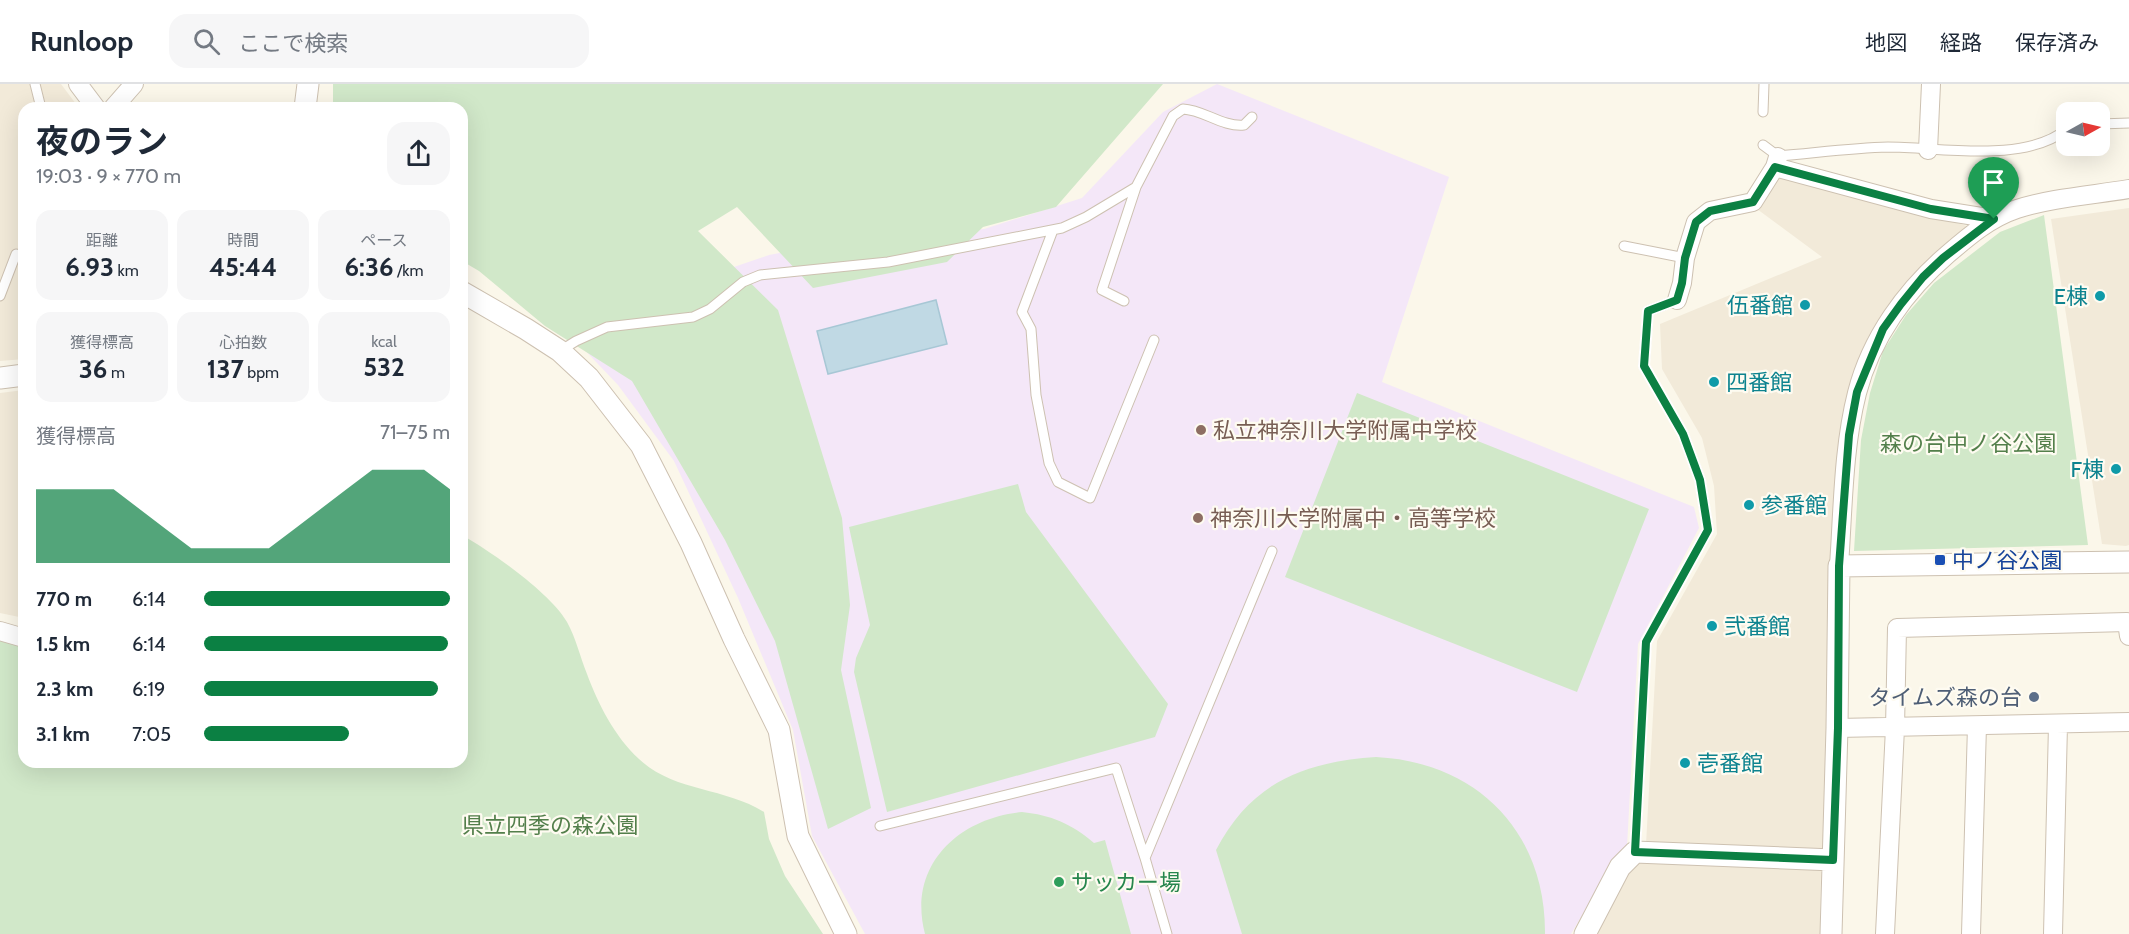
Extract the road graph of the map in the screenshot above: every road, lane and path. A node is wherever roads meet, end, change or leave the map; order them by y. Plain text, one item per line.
1 (35, 84) edge
2 (78, 84) edge
3 (134, 84) edge
4 (308, 84) edge
5 (1764, 84) edge
6 (1931, 84) edge
7 (40, 102) edge
8 (92, 102) edge
9 (118, 102) edge
10 (306, 102) edge
11 (1763, 112) dead end
12 (1252, 117) dead end
13 (2129, 123) edge
14 (2110, 124) edge
15 (2056, 138) edge
16 (1928, 150) junction
17 (1772, 156) junction
18 (1136, 187) junction
19 (2129, 189) edge
20 (1994, 219) junction
21 (1053, 230) junction
22 (1624, 246) dead end
23 (16, 254) dead end
24 (1685, 258) junction
25 (468, 295) edge
26 (0, 296) edge
27 (1677, 300) joint
28 (1124, 301) dead end
29 (1154, 340) dead end
30 (560, 351) junction
31 (18, 376) edge
32 (0, 378) edge
33 (1272, 551) dead end
34 (2129, 562) edge
35 (1839, 566) junction
36 (0, 631) edge
37 (18, 636) edge
38 (2129, 636) edge
39 (2129, 722) edge
40 (2058, 724) junction
41 (1977, 726) junction
42 (1838, 728) junction
43 (1895, 728) junction
44 (880, 826) dead end
45 (1635, 852) junction
46 (1145, 858) junction
47 (1833, 860) junction
48 (846, 934) edge
49 (1167, 934) edge
50 (1586, 934) edge
51 (1831, 934) edge
52 (1885, 934) edge
53 (1971, 934) edge
54 (2053, 934) edge

1 - 7 lane
2 - 8 street
3 - 9 street
4 - 10 street
5 - 11 lane
6 - 16 street
12 - 18 lane
13 - 14 lane
15 - 16 lane
16 - 17 lane
17 - 20 street
17 - 24 street
18 - 21 lane
18 - 28 lane
19 - 20 street
20 - 35 street
21 - 29 lane
21 - 30 lane
22 - 24 lane
23 - 26 lane
24 - 27 street
25 - 30 street
27 - 45 lane
30 - 48 street
31 - 32 street
33 - 46 lane
34 - 35 street
35 - 42 street
36 - 37 street
38 - 43 street
39 - 40 street
40 - 41 street
40 - 54 street
41 - 43 street
41 - 53 street
42 - 43 street
42 - 47 street
43 - 52 street
44 - 46 lane
45 - 47 street
45 - 50 street
46 - 49 lane
47 - 51 street

